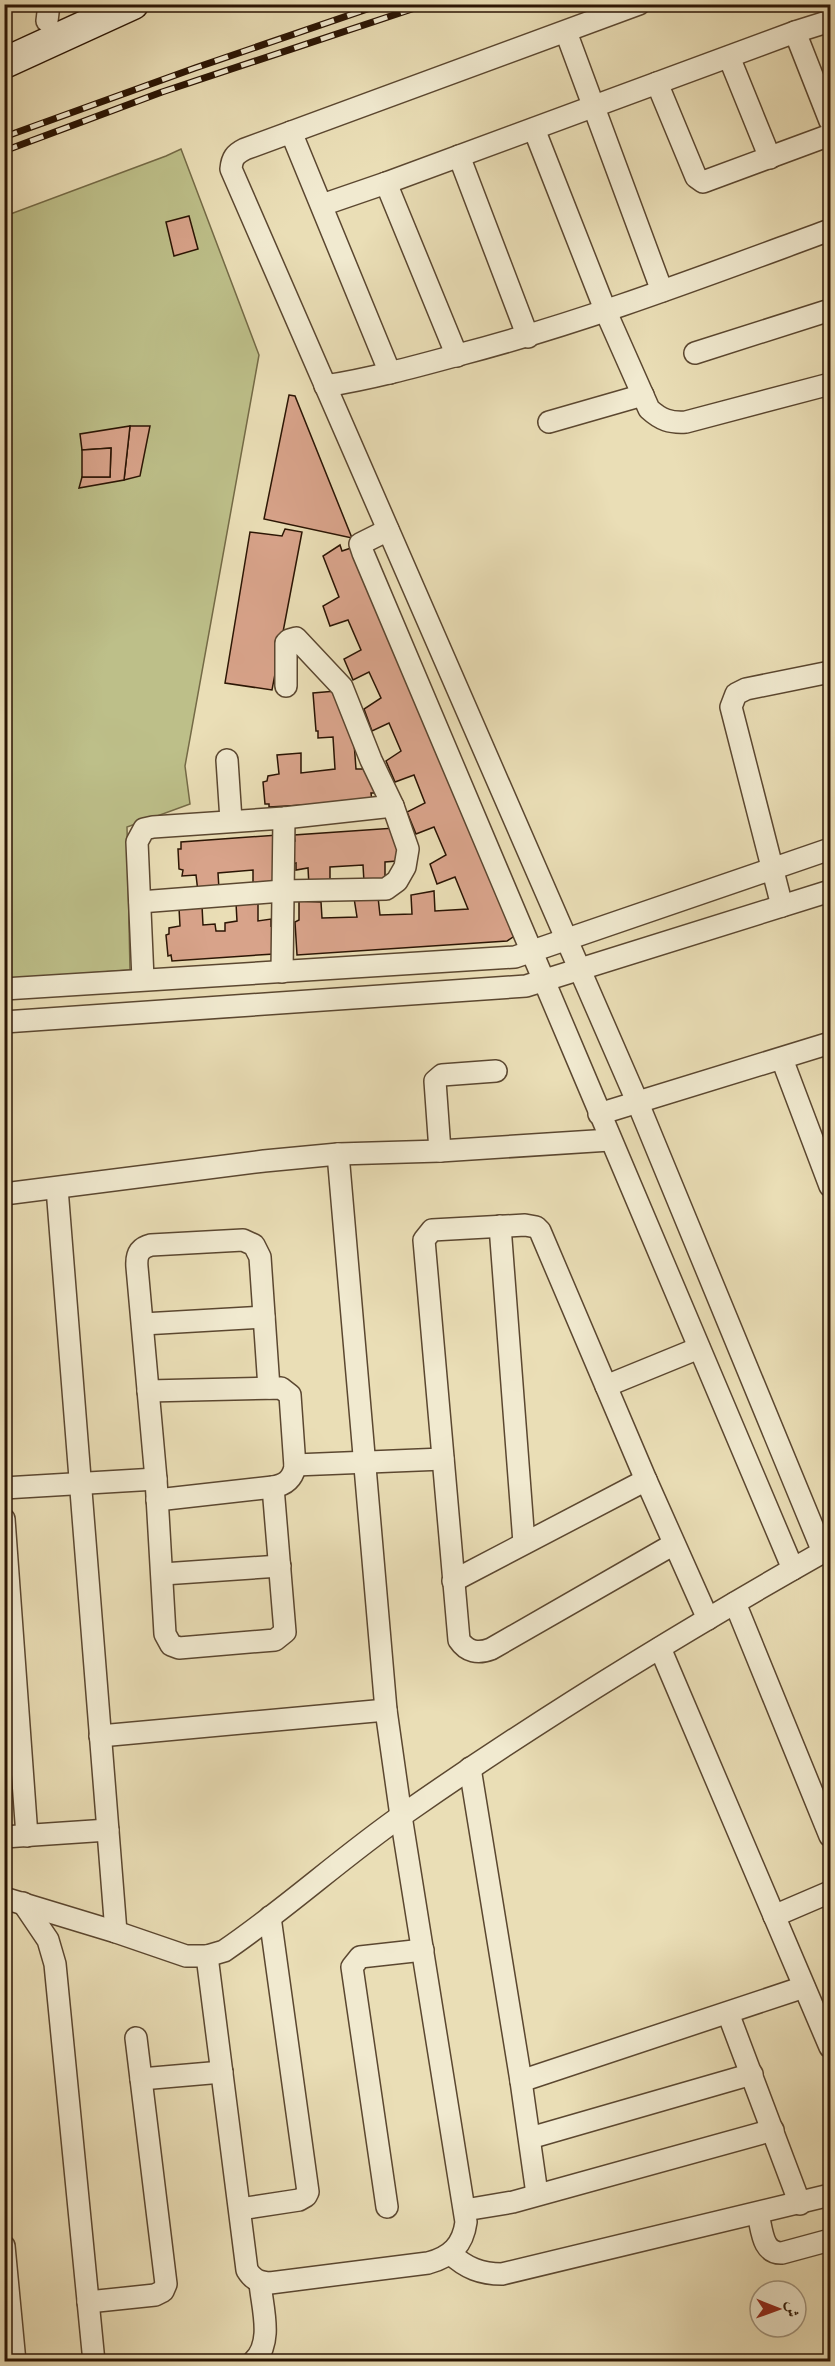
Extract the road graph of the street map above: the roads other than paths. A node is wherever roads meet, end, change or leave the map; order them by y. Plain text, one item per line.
1 (85, 4) edge
2 (133, 4) edge
3 (639, 4) edge
4 (48, 13) edge
5 (831, 21) edge
6 (566, 32) junction
7 (795, 32) junction
8 (4, 40) edge
9 (729, 57) junction
10 (4, 63) edge
11 (657, 83) junction
12 (595, 106) junction
13 (831, 121) edge
14 (534, 129) junction
15 (291, 132) junction
16 (831, 135) edge
17 (459, 156) junction
18 (770, 158) junction
19 (386, 183) junction
20 (322, 205) junction
21 (831, 230) edge
22 (662, 291) junction
23 (831, 310) edge
24 (606, 312) junction
25 (528, 337) junction
26 (695, 353) dead end
27 (457, 356) junction
28 (390, 373) junction
29 (831, 384) edge
30 (325, 386) junction
31 (643, 395) junction
32 (549, 422) dead end
33 (388, 530) junction
34 (831, 672) edge
35 (286, 686) dead end
36 (227, 760) dead end
37 (393, 806) junction
38 (284, 818) junction
39 (231, 820) junction
40 (831, 849) edge
41 (772, 867) junction
42 (282, 891) junction
43 (831, 891) edge
44 (140, 902) junction
45 (782, 906) junction
46 (566, 939) junction
47 (533, 951) junction
48 (579, 970) junction
49 (291, 971) junction
50 (143, 979) junction
51 (545, 981) junction
52 (77, 983) junction
53 (4, 989) edge
54 (301, 1001) junction
55 (81, 1016) junction
56 (4, 1022) edge
57 (831, 1043) edge
58 (782, 1059) junction
59 (496, 1071) dead end
60 (637, 1101) junction
61 (599, 1114) junction
62 (610, 1140) junction
63 (440, 1151) junction
64 (338, 1154) junction
65 (831, 1186) edge
66 (57, 1188) junction
67 (4, 1194) edge
68 (500, 1226) junction
69 (264, 1317) junction
70 (143, 1324) junction
71 (699, 1348) junction
72 (606, 1386) junction
73 (269, 1388) junction
74 (148, 1391) junction
75 (443, 1459) junction
76 (365, 1461) junction
77 (295, 1465) junction
78 (646, 1480) junction
79 (80, 1484) junction
80 (273, 1487) junction
81 (4, 1488) edge
82 (157, 1490) junction
83 (4, 1519) edge
84 (822, 1523) edge
85 (524, 1543) junction
86 (674, 1544) junction
87 (827, 1550) edge
88 (280, 1566) junction
89 (793, 1569) junction
90 (163, 1574) junction
91 (453, 1581) junction
92 (735, 1603) junction
93 (708, 1619) junction
94 (660, 1648) junction
95 (386, 1710) junction
96 (100, 1736) junction
97 (470, 1768) junction
98 (401, 1815) junction
99 (108, 1830) junction
100 (27, 1836) junction
101 (831, 1836) edge
102 (4, 1837) edge
103 (831, 1892) edge
104 (14, 1900) edge
105 (774, 1916) junction
106 (270, 1917) junction
107 (116, 1932) junction
108 (423, 1950) junction
109 (207, 1956) junction
110 (804, 1987) junction
111 (728, 2013) junction
112 (136, 2038) dead end
113 (831, 2047) edge
114 (222, 2072) junction
115 (752, 2074) junction
116 (141, 2079) junction
117 (521, 2081) junction
118 (773, 2130) junction
119 (530, 2138) junction
120 (537, 2194) junction
121 (831, 2195) edge
122 (800, 2204) junction
123 (387, 2207) dead end
124 (240, 2209) junction
125 (465, 2210) junction
126 (758, 2214) junction
127 (831, 2240) edge
128 (4, 2246) edge
129 (451, 2254) junction
130 (260, 2283) junction
131 (88, 2302) junction
132 (8, 2330) edge
133 (15, 2361) edge
134 (94, 2361) edge
135 (253, 2361) edge

1 - 4 street
2 - 10 street
3 - 6 street
4 - 8 street
5 - 7 street
6 - 12 street
6 - 15 street
7 - 9 street
7 - 13 street
9 - 11 street
9 - 18 street
11 - 12 street
11 - 18 street
12 - 14 street
12 - 22 street
14 - 17 street
14 - 24 street
15 - 20 street
15 - 30 street
16 - 18 street
17 - 19 street
17 - 25 street
19 - 20 street
19 - 27 street
20 - 28 street
21 - 22 street
22 - 24 street
23 - 26 street
24 - 25 street
24 - 31 street
25 - 27 street
27 - 28 street
28 - 30 street
29 - 31 street
30 - 33 street
31 - 32 street
33 - 46 street
33 - 47 street
34 - 41 street
35 - 37 street
36 - 39 street
37 - 38 street
37 - 42 street
38 - 39 street
38 - 42 street
39 - 44 street
40 - 41 street
41 - 45 street
41 - 46 street
42 - 44 street
42 - 49 street
43 - 45 street
44 - 50 street
45 - 48 street
46 - 47 street
46 - 48 street
47 - 49 street
47 - 51 street
48 - 51 street
48 - 60 street
49 - 50 street
49 - 54 street
50 - 52 street
51 - 54 street
51 - 61 street
52 - 53 street
52 - 55 street
54 - 55 street
55 - 56 street
57 - 58 street
58 - 60 street
58 - 65 street
59 - 63 street
60 - 61 street
60 - 84 street
61 - 62 street
62 - 63 street
62 - 71 street
63 - 64 street
64 - 66 street
64 - 76 street
66 - 67 street
66 - 79 street
68 - 72 street
68 - 75 street
68 - 85 street
69 - 70 street
69 - 70 street
69 - 73 street
70 - 74 street
71 - 72 street
71 - 89 street
72 - 78 street
73 - 74 street
73 - 77 street
74 - 82 street
75 - 76 street
75 - 91 street
76 - 77 street
76 - 95 street
77 - 80 street
78 - 85 street
78 - 86 street
79 - 81 street
79 - 82 street
79 - 96 street
80 - 82 street
80 - 88 street
82 - 90 street
83 - 100 street
84 - 87 street
85 - 91 street
86 - 91 street
86 - 93 street
87 - 89 street
88 - 90 street
88 - 90 street
89 - 92 street
92 - 93 street
92 - 101 street
93 - 94 street
94 - 97 street
94 - 105 street
95 - 96 street
95 - 98 street
96 - 99 street
97 - 98 street
97 - 117 street
98 - 106 street
98 - 108 street
99 - 100 street
99 - 107 street
100 - 102 street
103 - 105 street
104 - 107 street
104 - 131 street
105 - 110 street
106 - 109 street
106 - 124 street
107 - 109 street
108 - 123 street
108 - 125 street
109 - 114 street
110 - 111 street
110 - 113 street
111 - 115 street
111 - 117 street
112 - 116 street
114 - 116 street
114 - 124 street
115 - 118 street
115 - 119 street
116 - 131 street
117 - 119 street
118 - 120 street
118 - 122 street
119 - 120 street
120 - 125 street
121 - 122 street
122 - 126 street
124 - 130 street
125 - 129 street
126 - 127 street
126 - 129 street
128 - 132 street
129 - 130 street
130 - 135 street
131 - 134 street
132 - 133 street

